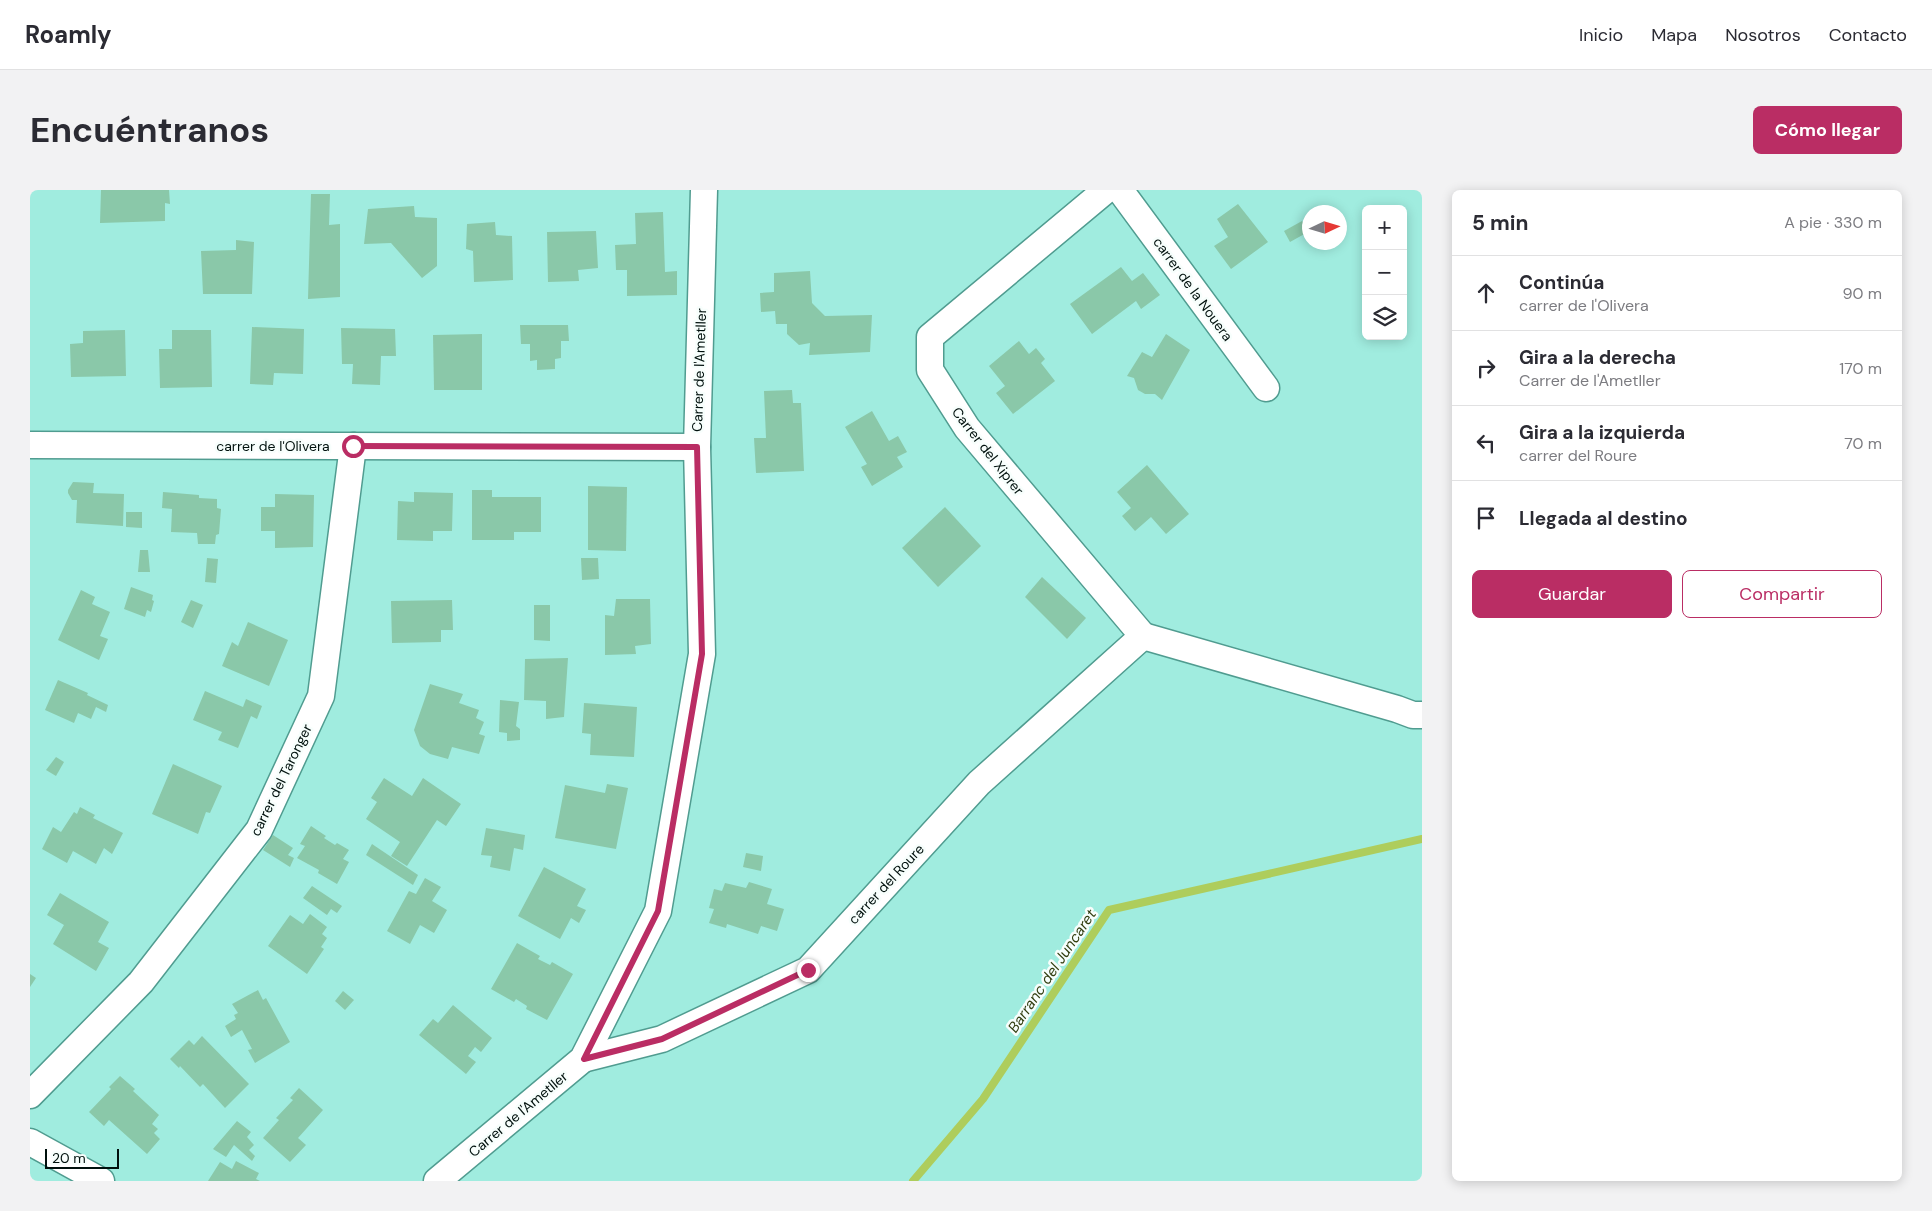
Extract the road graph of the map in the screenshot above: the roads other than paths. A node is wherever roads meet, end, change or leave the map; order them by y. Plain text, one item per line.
1 (704, 190) edge
2 (1106, 190) edge
3 (1120, 190) edge
4 (1266, 388) dead end
5 (30, 445) edge
6 (353, 446) junction
7 (697, 447) junction
8 (1143, 636) junction
9 (1422, 715) edge
10 (584, 1059) junction
11 (30, 1095) edge
12 (30, 1142) edge
13 (102, 1181) edge
14 (437, 1181) edge

1 - 7 street, Carrer de l'Ametller
2 - 8 street, Carrer del Xiprer
3 - 4 street, carrer de la Nouera
5 - 6 street, carrer de l'Olivera
6 - 7 street, carrer de l'Olivera
6 - 11 street, carrer del Taronger
7 - 10 street, Carrer de l'Ametller
8 - 9 street
8 - 10 street, carrer del Roure
10 - 14 street, Carrer de l'Ametller
12 - 13 street

